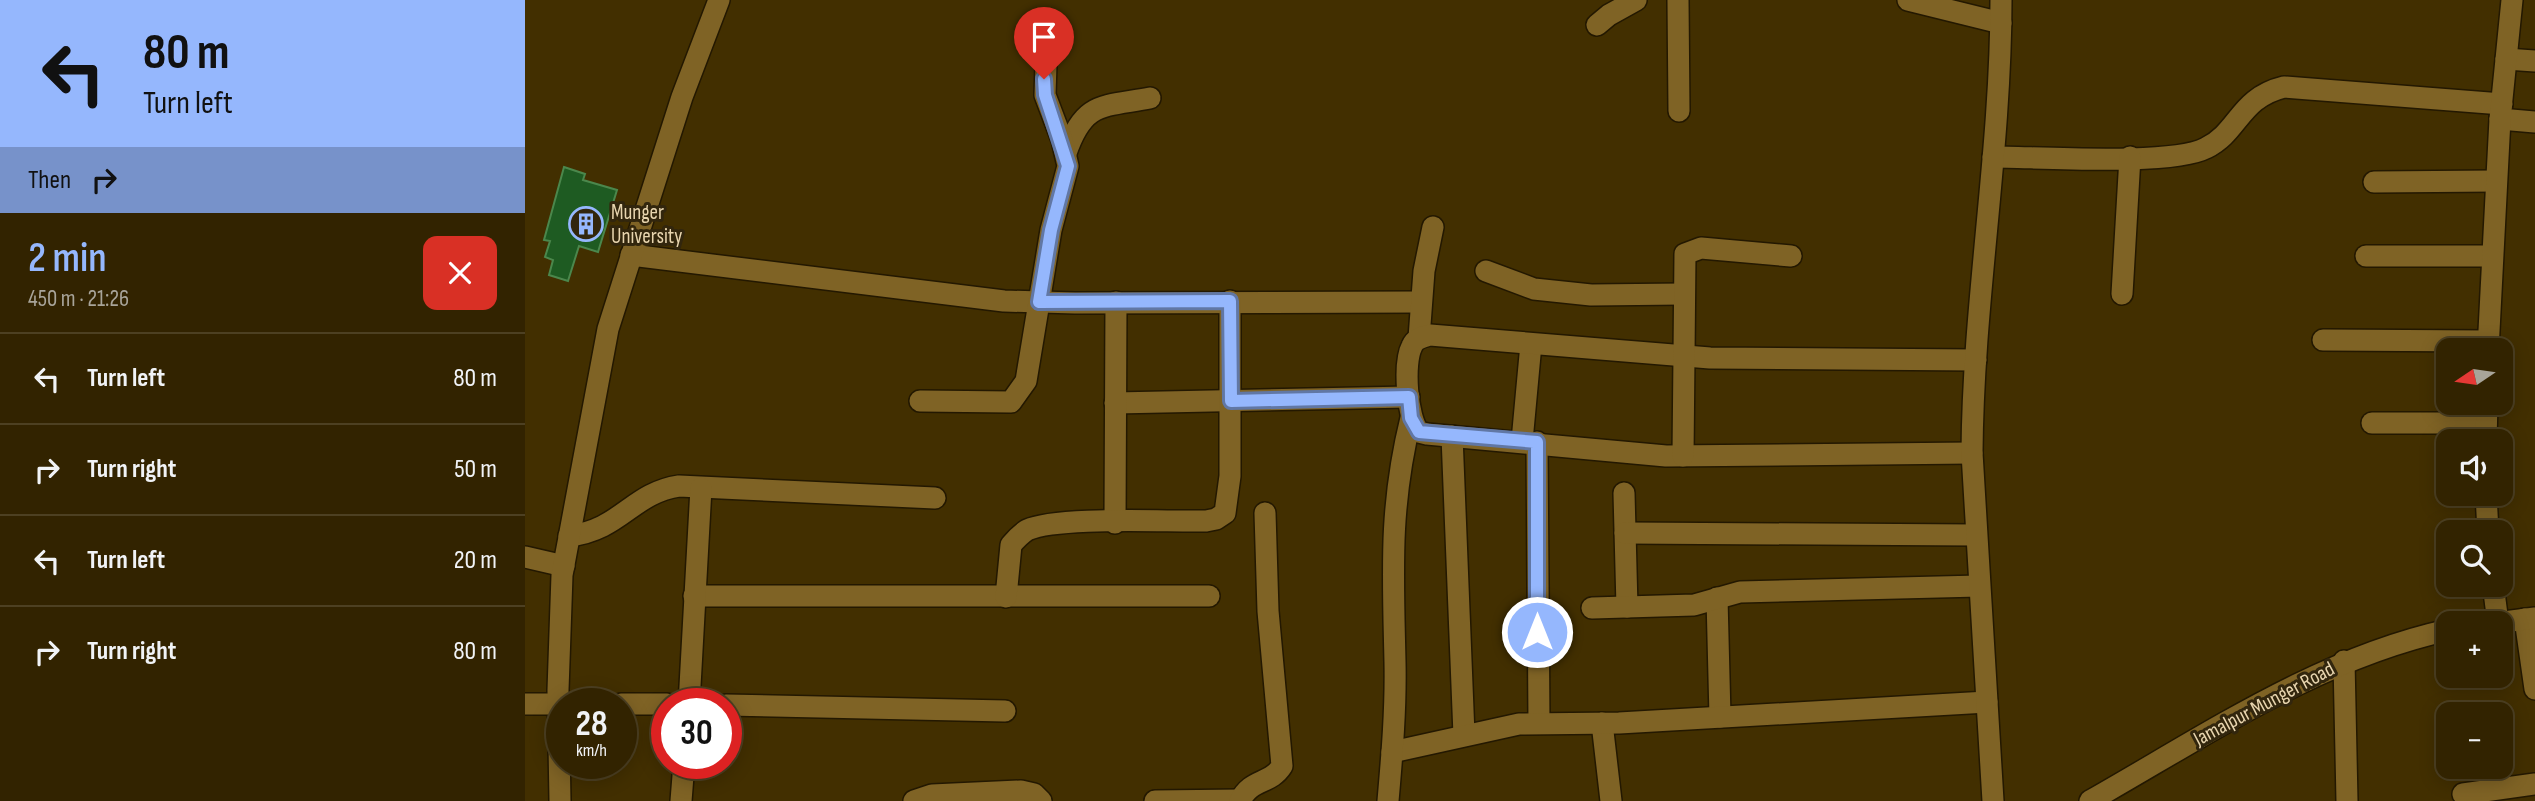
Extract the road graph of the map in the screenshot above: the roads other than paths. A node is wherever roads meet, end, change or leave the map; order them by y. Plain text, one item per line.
1 (719, 0) edge
2 (1636, 0) edge
3 (1678, 0) edge
4 (1908, 0) edge
5 (2001, 0) edge
6 (2512, 0) edge
7 (2001, 23) junction
8 (1597, 25) dead end
9 (1047, 33) dead end
10 (2506, 59) junction
11 (2535, 61) edge
12 (1150, 98) dead end
13 (1679, 111) dead end
14 (2501, 112) junction
15 (2535, 122) edge
16 (1066, 153) junction
17 (1993, 157) junction
18 (2130, 157) junction
19 (2496, 181) junction
20 (2374, 182) dead end
21 (1433, 227) dead end
22 (631, 255) junction
23 (1791, 256) dead end
24 (2366, 256) dead end
25 (2492, 256) junction
26 (1486, 271) dead end
27 (1683, 294) junction
28 (2122, 294) dead end
29 (1230, 301) junction
30 (1039, 302) junction
31 (1116, 302) junction
32 (1420, 302) junction
33 (1419, 338) junction
34 (2488, 338) edge
35 (2323, 340) dead end
36 (2436, 343) edge
37 (1531, 344) junction
38 (1684, 356) junction
39 (1976, 360) junction
40 (920, 401) dead end
41 (1231, 401) junction
42 (1115, 403) junction
43 (1410, 407) junction
44 (2486, 422) edge
45 (2372, 423) dead end
46 (1452, 436) junction
47 (1530, 442) junction
48 (1972, 453) junction
49 (1683, 456) junction
50 (701, 488) junction
51 (1624, 493) dead end
52 (935, 498) dead end
53 (1265, 513) dead end
54 (1115, 523) junction
55 (1625, 533) junction
56 (1975, 535) junction
57 (569, 536) junction
58 (525, 557) edge
59 (563, 566) junction
60 (1979, 586) junction
61 (694, 596) junction
62 (1209, 596) dead end
63 (1006, 597) junction
64 (1717, 598) junction
65 (1627, 607) junction
66 (1592, 608) dead end
67 (2530, 618) edge
68 (2436, 633) edge
69 (2344, 661) junction
70 (568, 688) edge
71 (690, 688) edge
72 (2535, 689) edge
73 (1987, 702) junction
74 (525, 704) edge
75 (546, 704) edge
76 (742, 705) edge
77 (1005, 711) dead end
78 (1720, 717) junction
79 (1539, 723) junction
80 (1602, 723) junction
81 (1464, 735) junction
82 (1392, 752) junction
83 (562, 779) edge
84 (683, 779) edge
85 (2535, 784) edge
86 (2463, 794) dead end
87 (2114, 795) edge
88 (1240, 800) edge
89 (560, 801) edge
90 (681, 801) edge
91 (914, 801) edge
92 (1041, 801) edge
93 (1155, 801) edge
94 (1388, 801) edge
95 (1611, 801) edge
96 (1993, 801) edge
97 (2090, 801) edge
98 (2347, 801) edge

1 - 22 street
2 - 8 street
3 - 13 street
4 - 7 street
5 - 7 street
6 - 10 street
7 - 17 street
9 - 16 street
10 - 11 street
10 - 14 street
12 - 16 street
14 - 15 street
14 - 18 street
14 - 19 street
16 - 30 street
17 - 18 street
17 - 39 street
18 - 28 street
19 - 20 street
19 - 25 street
21 - 32 street
22 - 30 street
22 - 57 street
23 - 27 street
24 - 25 street
25 - 34 street
26 - 27 street
27 - 38 street
29 - 31 street
29 - 32 street
29 - 41 street
30 - 31 street
30 - 40 street
31 - 42 street
32 - 33 street
33 - 37 street
33 - 43 street
35 - 36 street
37 - 38 street
37 - 47 street
38 - 39 street
38 - 49 street
39 - 48 street
41 - 42 street
41 - 43 street
41 - 54 street
42 - 54 street
43 - 46 street
43 - 82 street
44 - 45 street
46 - 47 street
46 - 81 street
47 - 49 street
47 - 79 street
48 - 49 street
48 - 56 street
50 - 52 street
50 - 57 street
50 - 61 street
51 - 55 street
53 - 88 street
54 - 63 street
55 - 56 street
55 - 65 street
56 - 60 street
57 - 59 street
58 - 59 street
59 - 70 street
60 - 64 street
60 - 73 street
61 - 63 street
61 - 71 street
62 - 63 street
64 - 65 street
64 - 78 street
65 - 66 street
67 - 72 street
68 - 69 street, Jamalpur Munger Road
69 - 87 street, Jamalpur Munger Road
69 - 98 street
73 - 78 street
73 - 96 street
74 - 75 street
76 - 77 street
78 - 80 street
79 - 80 street
79 - 81 street
80 - 95 street
81 - 82 street
82 - 94 street
83 - 89 street
84 - 90 street
85 - 86 street
87 - 97 street, Jamalpur Munger Road
88 - 93 street
91 - 92 street

